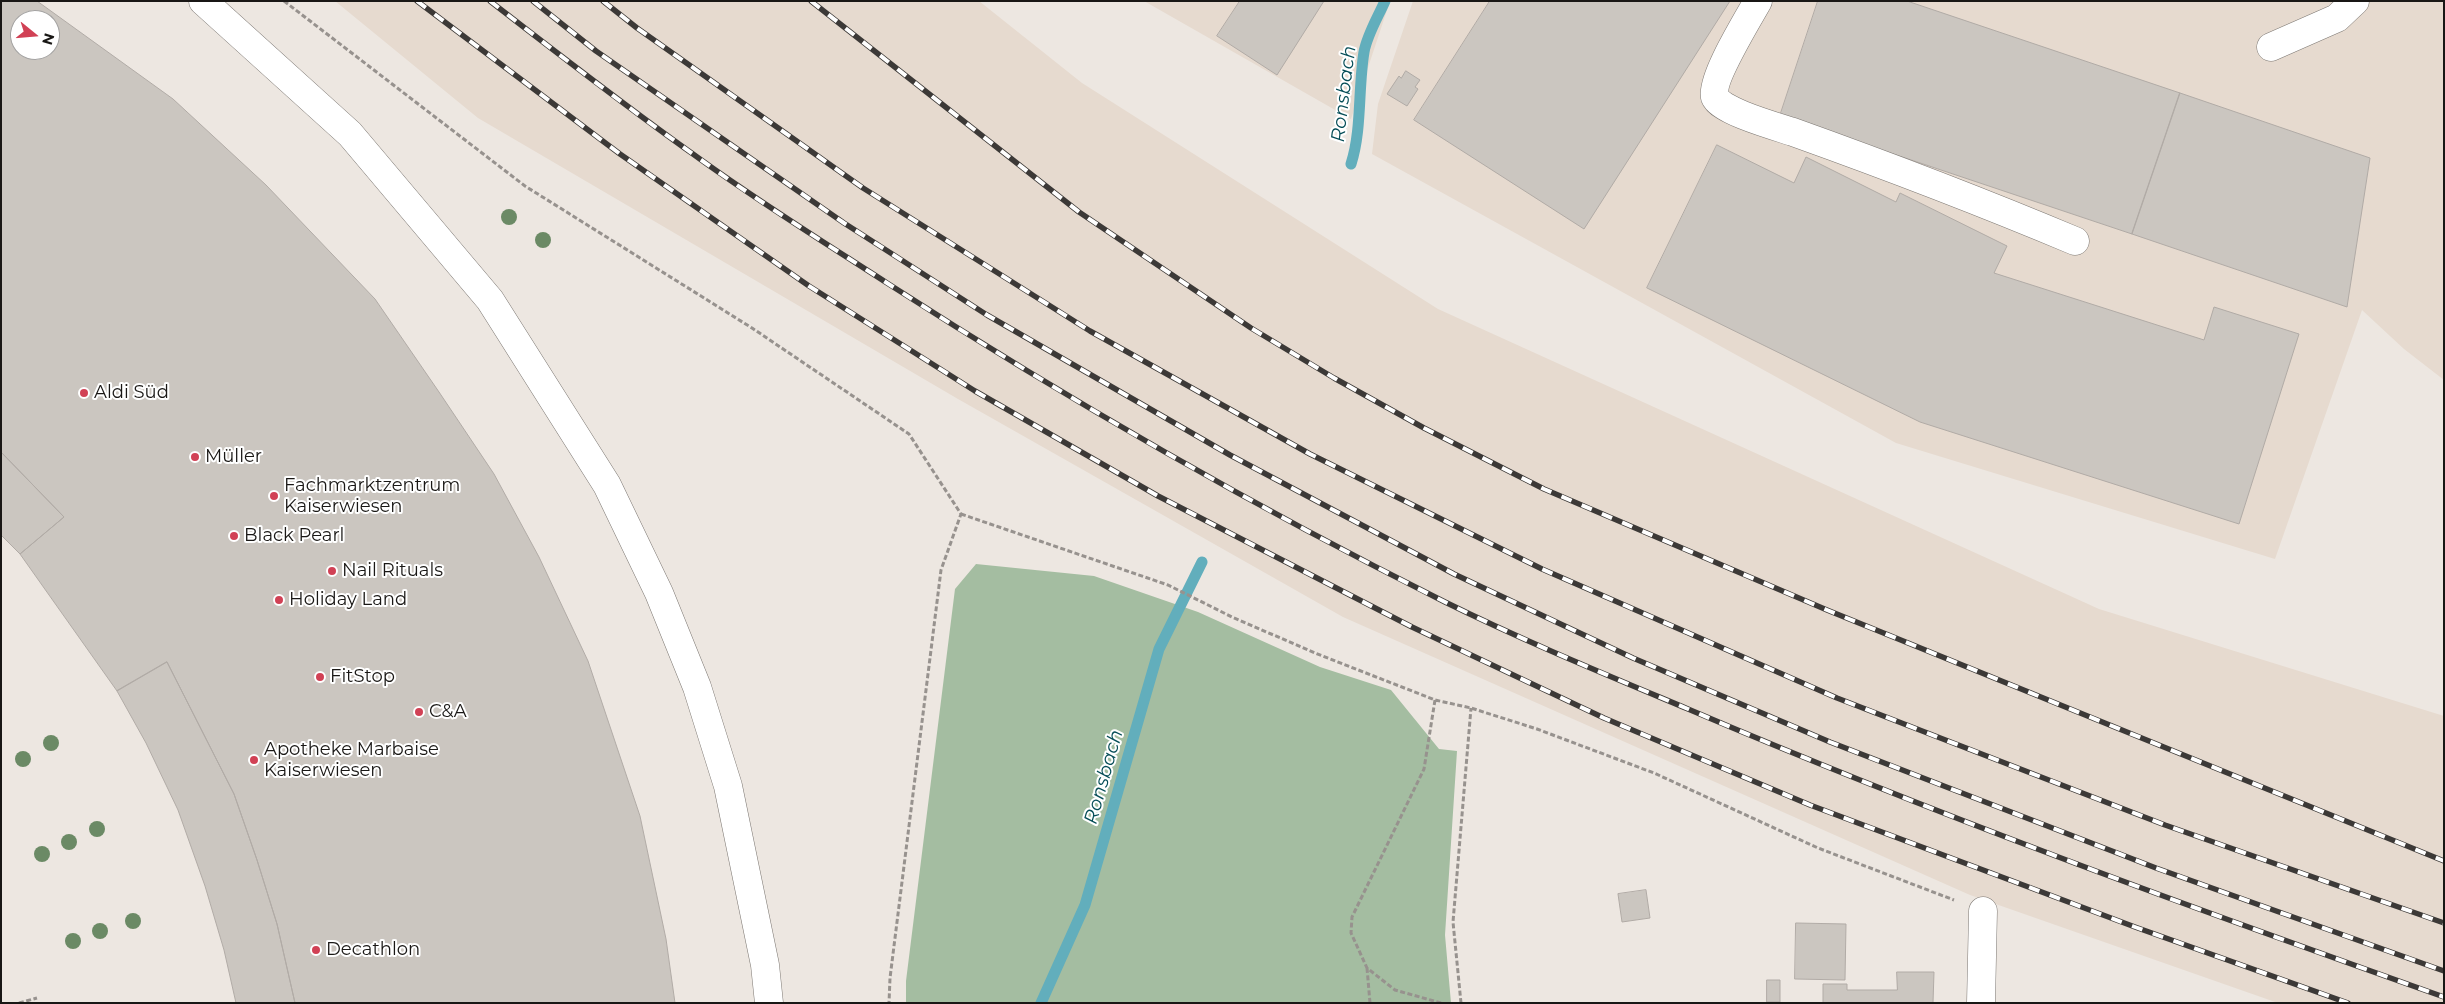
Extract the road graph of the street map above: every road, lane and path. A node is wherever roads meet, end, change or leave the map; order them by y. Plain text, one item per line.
1 (203, 1) edge
2 (284, 1) edge
3 (1758, 1) edge
4 (2355, 1) edge
5 (2271, 48) dead end
6 (2075, 241) dead end
7 (961, 514) junction
8 (1435, 700) junction
9 (1471, 708) junction
10 (1982, 911) joint
11 (1367, 968) junction
12 (37, 998) dead end
13 (20, 1003) edge
14 (769, 1003) edge
15 (889, 1003) edge
16 (1370, 1003) edge
17 (1442, 1003) edge
18 (1461, 1003) edge
19 (1981, 1003) edge

1 - 14 street
2 - 7 path
3 - 6 street
4 - 5 street
7 - 8 path
7 - 15 path
8 - 9 path
8 - 11 path
9 - 10 path
9 - 18 path
10 - 19 street
11 - 16 path
11 - 17 path
12 - 13 path

